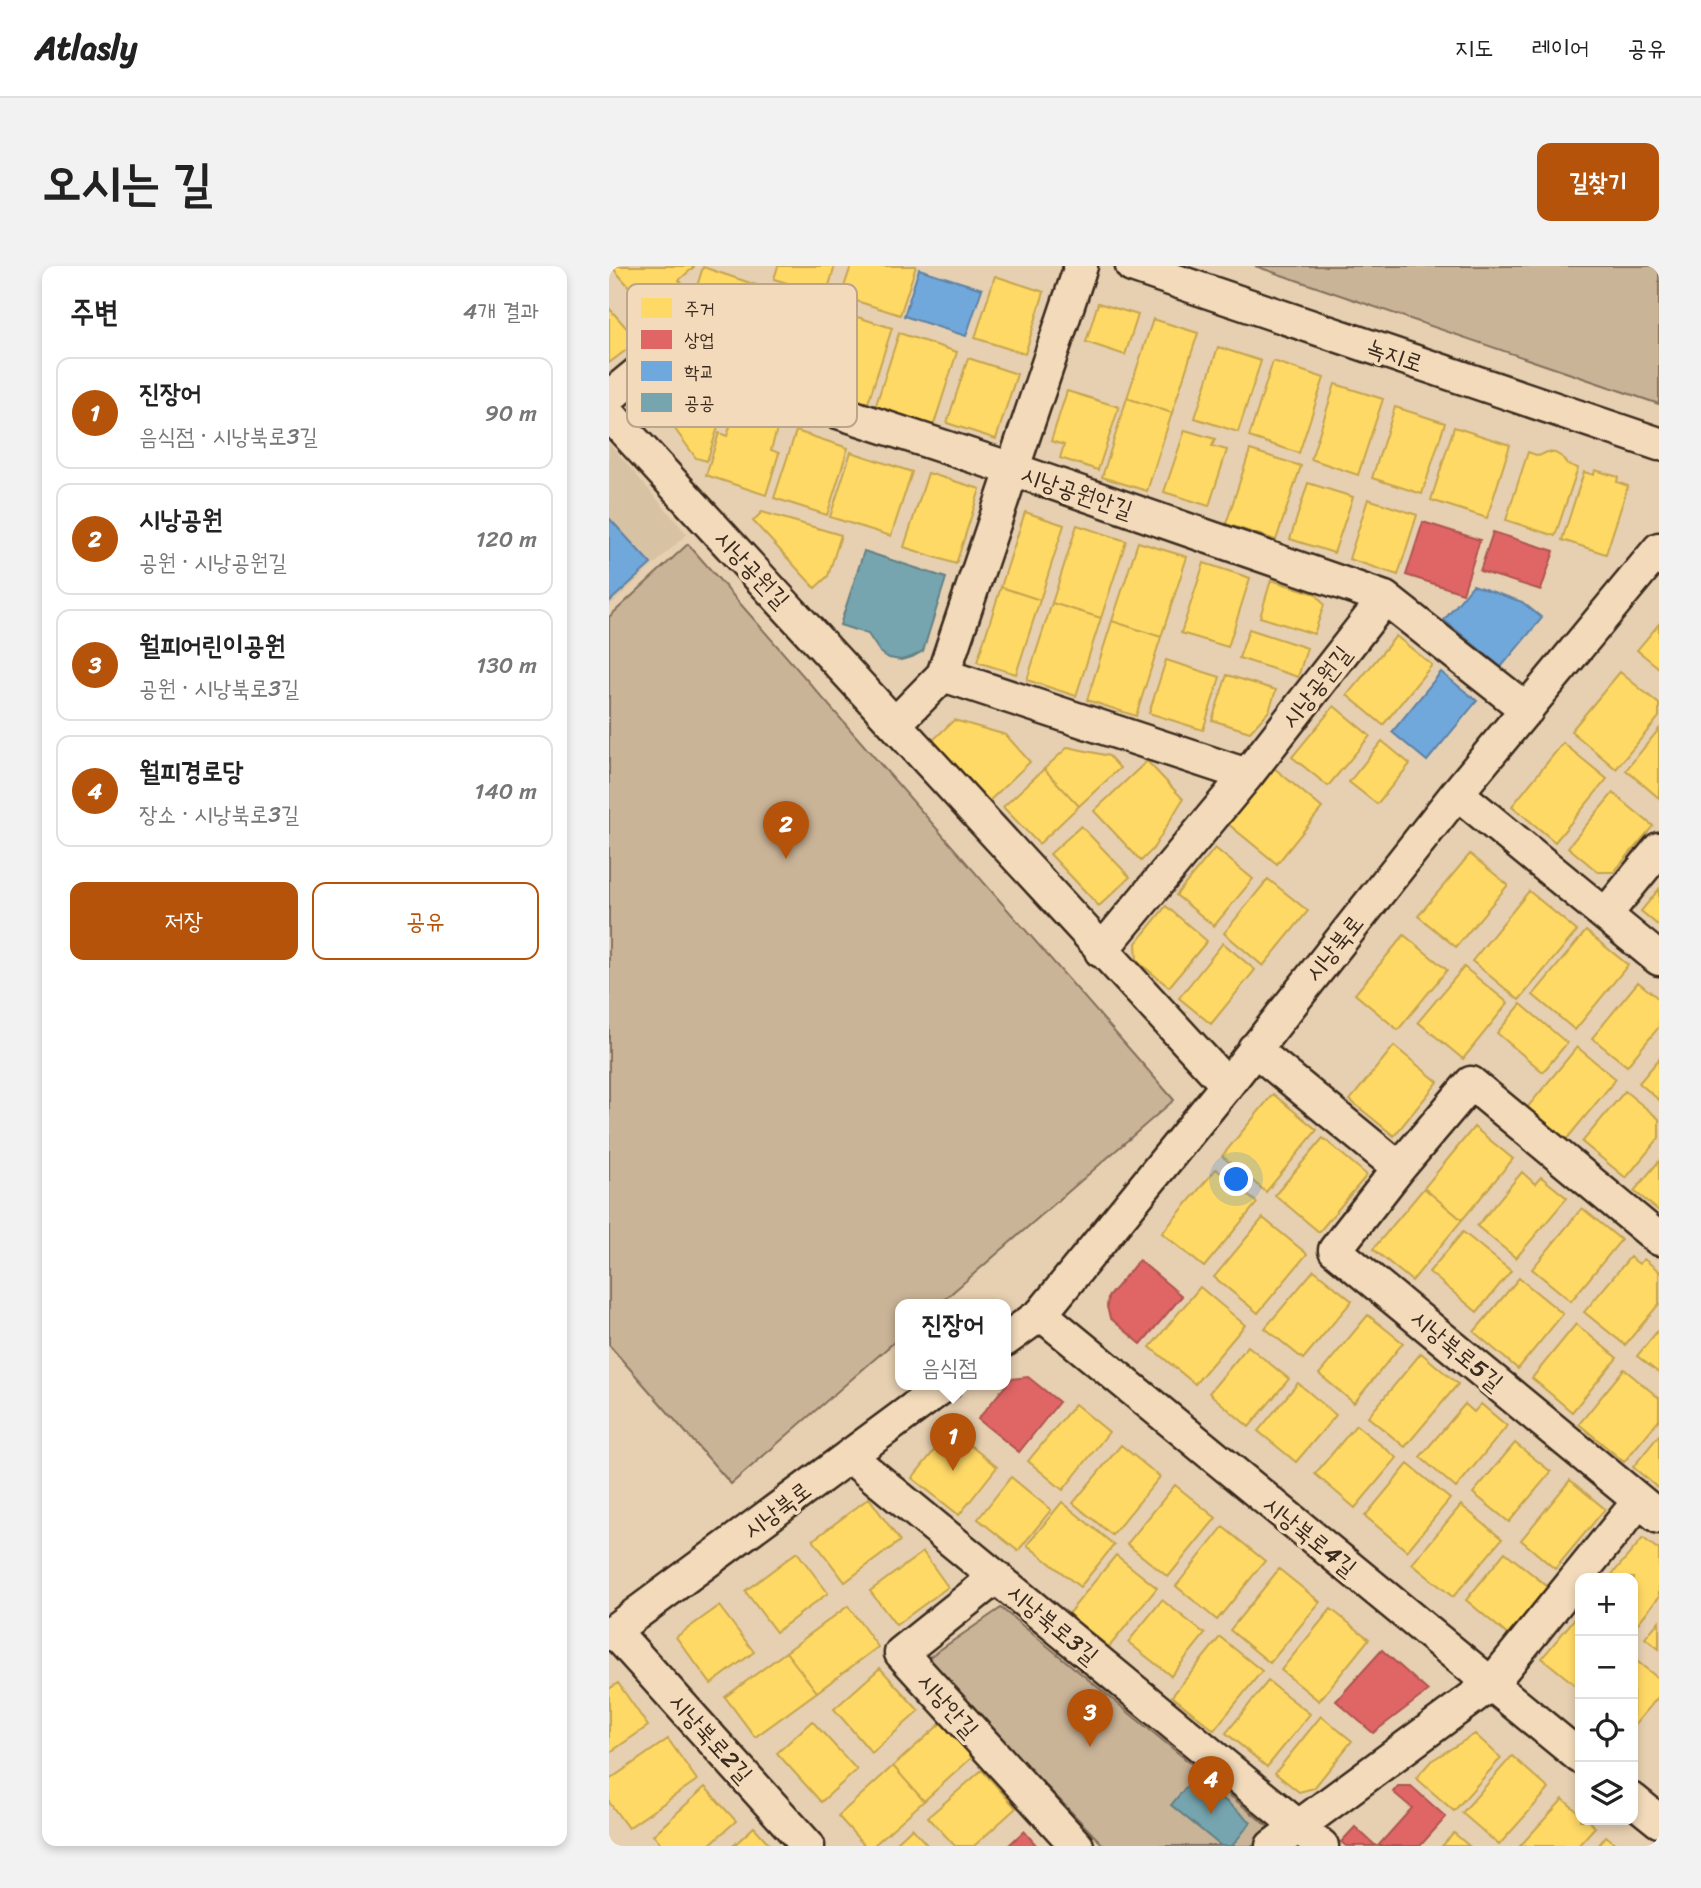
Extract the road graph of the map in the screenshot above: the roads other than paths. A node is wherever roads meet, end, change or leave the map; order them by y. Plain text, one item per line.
1 (1081, 266) edge
2 (1132, 266) edge
3 (627, 382) edge
4 (609, 397) edge
5 (609, 414) edge
6 (857, 418) edge
7 (1659, 444) edge
8 (1012, 469) junction
9 (1659, 550) edge
10 (1385, 598) junction
11 (943, 674) junction
12 (1527, 710) junction
13 (895, 724) junction
14 (1247, 775) junction
15 (1457, 793) junction
16 (1659, 849) edge
17 (1606, 914) junction
18 (1101, 951) junction
19 (1659, 959) edge
20 (1254, 1049) junction
21 (1227, 1086) junction
22 (1399, 1168) junction
23 (1659, 1239) edge
24 (1041, 1314) junction
25 (1011, 1336) edge
26 (938, 1390) edge
27 (849, 1456) junction
28 (1649, 1509) edge
29 (996, 1577) junction
30 (611, 1632) edge
31 (1491, 1684) junction
32 (1575, 1753) edge
33 (1638, 1804) edge
34 (1659, 1821) edge
35 (1310, 1836) edge
36 (808, 1846) edge
37 (1077, 1846) edge
38 (1272, 1846) edge

1 - 8 street
2 - 7 street, 녹지로
3 - 4 street, 시낭공원안길
5 - 13 street, 시낭공원길
6 - 8 street, 시낭공원안길
8 - 10 street, 시낭공원안길
8 - 11 street
9 - 12 street, 시낭북로
10 - 12 street, 시낭공원안길
10 - 14 street, 시낭공원길
11 - 13 street
11 - 14 street
12 - 15 street, 시낭북로
13 - 18 street, 시낭공원길
14 - 18 street, 시낭공원길
15 - 17 street
15 - 20 street, 시낭북로
16 - 17 street
17 - 19 street
18 - 21 street, 시낭공원길
20 - 21 street, 시낭북로
20 - 22 street
21 - 24 street, 시낭북로
22 - 23 street, 시낭북로5길
22 - 28 street, 시낭북로5길
24 - 25 street, 시낭북로
24 - 31 street, 시낭북로4길
26 - 27 street, 시낭북로
27 - 29 street, 시낭북로3길
27 - 30 street, 시낭북로
28 - 31 street
29 - 35 street, 시낭북로3길
29 - 37 street, 시낭안길
30 - 36 street, 시낭북로2길
31 - 32 street, 시낭북로4길
31 - 35 street
33 - 34 street
35 - 38 street

